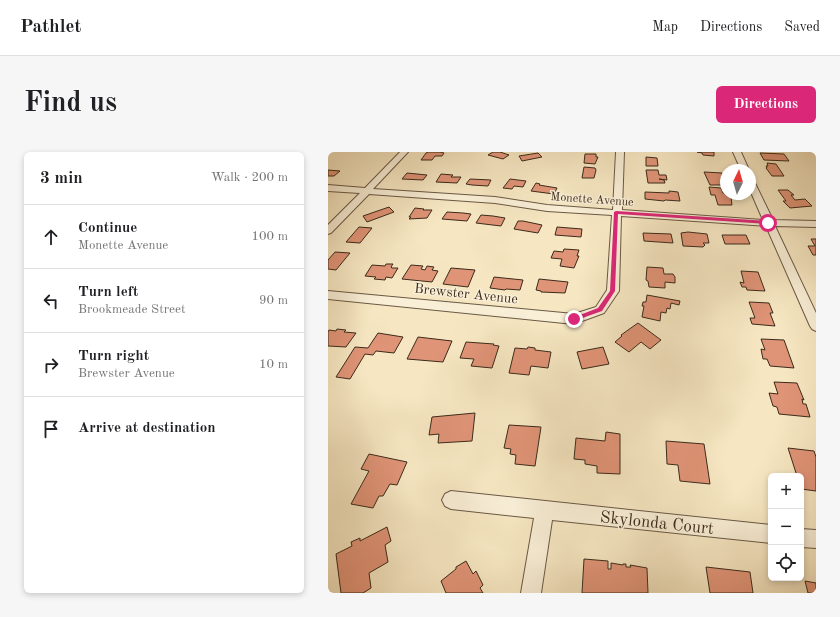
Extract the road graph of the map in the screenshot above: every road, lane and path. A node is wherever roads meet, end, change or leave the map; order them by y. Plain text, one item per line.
1 (404, 152) edge
2 (620, 152) edge
3 (737, 152) edge
4 (742, 164) edge
5 (328, 188) edge
6 (367, 191) junction
7 (756, 195) edge
8 (616, 212) junction
9 (768, 223) junction
10 (816, 224) edge
11 (328, 231) edge
12 (328, 295) edge
13 (816, 326) edge
14 (451, 500) dead end
15 (544, 510) junction
16 (768, 534) edge
17 (804, 538) edge
18 (816, 539) edge
19 (531, 593) edge

1 - 6 street
2 - 8 street
3 - 4 street
5 - 6 street, Monette Avenue
6 - 8 street, Monette Avenue
6 - 11 street
7 - 9 street
8 - 9 street, Monette Avenue
8 - 12 street, Brewster Avenue
9 - 10 street, Monette Avenue
9 - 13 street
14 - 15 street, Skylonda Court
15 - 16 street, Skylonda Court
15 - 19 street
17 - 18 street

